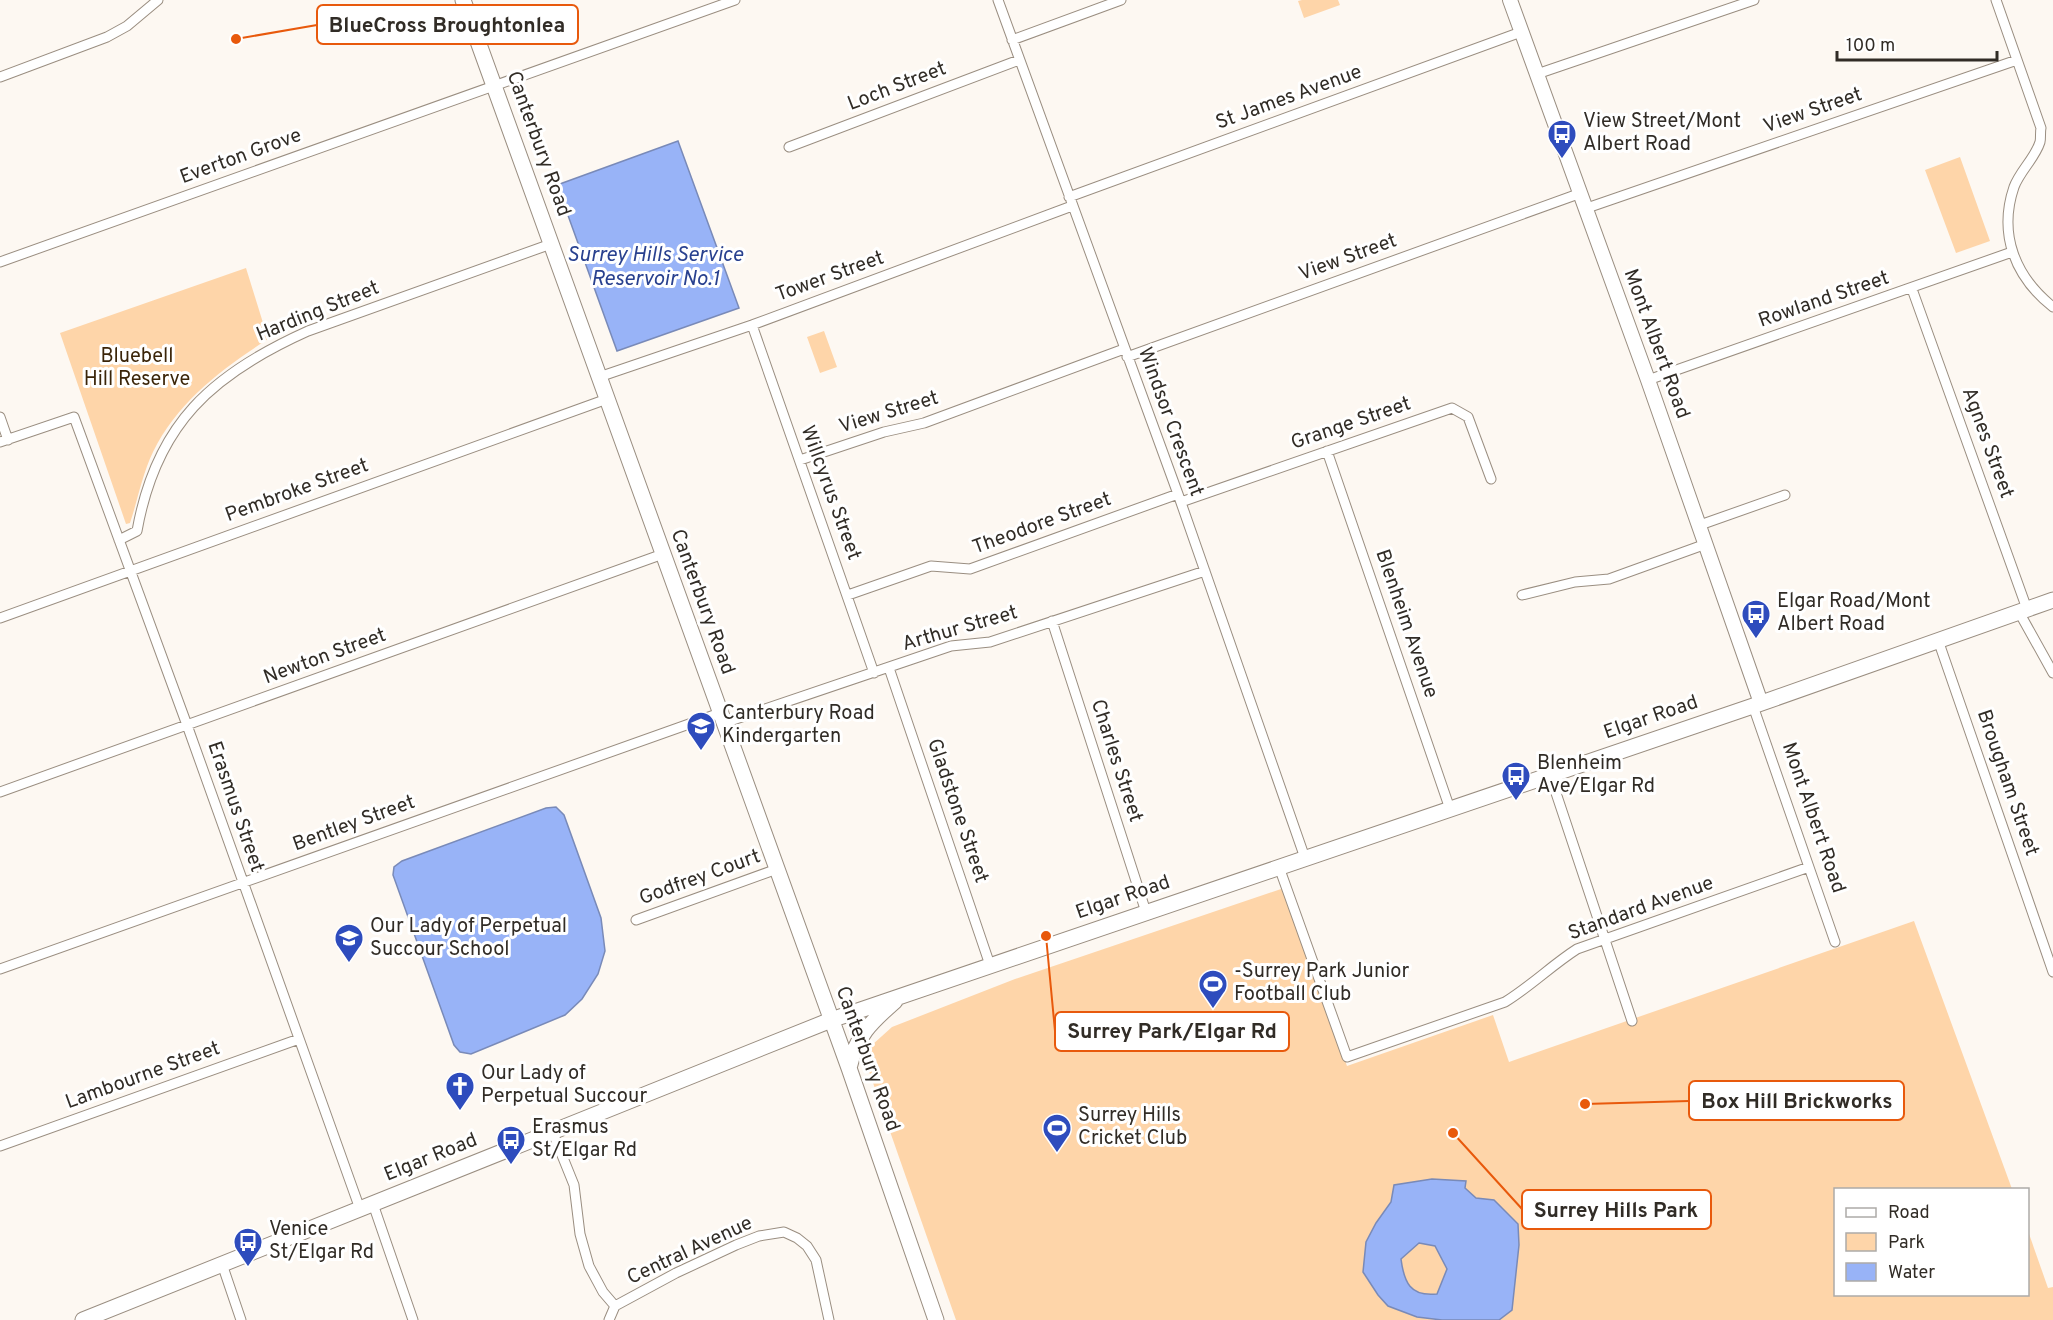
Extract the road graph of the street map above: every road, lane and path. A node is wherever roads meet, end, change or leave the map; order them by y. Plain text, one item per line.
1 (158, 0) edge
2 (463, 0) edge
3 (735, 0) edge
4 (998, 0) edge
5 (1121, 0) edge
6 (1510, 0) edge
7 (1754, 0) edge
8 (1996, 0) edge
9 (1521, 32) junction
10 (1012, 40) junction
11 (1019, 60) junction
12 (2017, 60) junction
13 (1537, 74) junction
14 (0, 77) edge
15 (494, 86) junction
16 (789, 147) dead end
17 (1581, 194) junction
18 (1071, 202) junction
19 (1587, 208) junction
20 (551, 244) junction
21 (2012, 252) junction
22 (0, 262) edge
23 (1912, 289) junction
24 (2053, 307) edge
25 (752, 325) junction
26 (1126, 353) junction
27 (599, 377) junction
28 (1648, 380) junction
29 (607, 399) junction
30 (0, 417) edge
31 (4, 441) edge
32 (1327, 451) junction
33 (800, 460) junction
34 (1491, 479) dead end
35 (1785, 495) dead end
36 (1180, 498) junction
37 (1700, 525) junction
38 (119, 540) junction
39 (1706, 544) junction
40 (663, 554) junction
41 (130, 571) junction
42 (1205, 571) junction
43 (848, 595) junction
44 (1522, 595) dead end
45 (2053, 600) edge
46 (2023, 610) junction
47 (0, 618) edge
48 (1052, 621) junction
49 (1938, 640) junction
50 (889, 668) junction
51 (2053, 672) edge
52 (874, 674) junction
53 (1757, 705) junction
54 (722, 718) junction
55 (187, 725) junction
56 (1550, 775) junction
57 (0, 792) edge
58 (1450, 809) junction
59 (1305, 858) junction
60 (1279, 867) junction
61 (1809, 867) junction
62 (777, 869) junction
63 (243, 883) junction
64 (1146, 912) junction
65 (636, 920) dead end
66 (1604, 940) junction
67 (1835, 942) dead end
68 (990, 965) junction
69 (0, 969) edge
70 (2053, 972) edge
71 (902, 995) junction
72 (831, 1020) junction
73 (1632, 1021) dead end
74 (299, 1039) junction
75 (849, 1068) junction
76 (553, 1133) junction
77 (0, 1146) edge
78 (367, 1206) junction
79 (222, 1264) junction
80 (615, 1306) junction
81 (83, 1320) edge
82 (241, 1320) edge
83 (413, 1320) edge
84 (609, 1320) edge
85 (829, 1320) edge
86 (936, 1320) edge

1 - 14 street
2 - 15 main road, Canterbury Road
3 - 15 street, Everton Grove
4 - 10 street, Windsor Crescent
5 - 10 street
6 - 9 main road, Mont Albert Road
7 - 13 street
8 - 12 street
9 - 13 main road, Mont Albert Road
9 - 18 street, St James Avenue
10 - 11 street, Windsor Crescent
11 - 16 street, Loch Street
11 - 18 street, Windsor Crescent
12 - 19 street, View Street
12 - 21 street
13 - 17 main road, Mont Albert Road
15 - 20 main road, Canterbury Road
15 - 22 street, Everton Grove
17 - 19 main road, Mont Albert Road
17 - 26 street, View Street
18 - 25 street, Tower Street
18 - 26 street, Windsor Crescent
19 - 28 main road, Mont Albert Road
20 - 27 main road, Canterbury Road
20 - 38 street, Harding Street
21 - 23 street, Rowland Street
21 - 24 street
23 - 28 street, Rowland Street
23 - 46 street, Agnes Street
25 - 27 street, Tower Street
25 - 33 street, Willcyrus Street
26 - 33 street, View Street
26 - 36 street, Windsor Crescent
27 - 29 main road, Canterbury Road
28 - 37 main road, Mont Albert Road
29 - 40 main road, Canterbury Road
29 - 41 street, Pembroke Street
30 - 31 street
31 - 38 street, Erasmus Street
32 - 34 street, Grange Street
32 - 36 street, Grange Street
32 - 58 street, Blenheim Avenue
33 - 43 street, Willcyrus Street
35 - 37 street
36 - 42 street, Windsor Crescent
36 - 43 street, Theodore Street
37 - 39 main road, Mont Albert Road
38 - 41 street, Erasmus Street
39 - 44 street
39 - 53 main road, Mont Albert Road
40 - 54 main road, Canterbury Road
40 - 55 street, Newton Street
41 - 47 street, Pembroke Street
41 - 55 street, Erasmus Street
42 - 48 street, Arthur Street
42 - 59 street, Windsor Crescent
43 - 52 street, Willcyrus Street
45 - 46 main road, Elgar Road
46 - 49 main road, Elgar Road
46 - 51 street, Agnes Street
48 - 50 street, Arthur Street
48 - 64 street, Charles Street
49 - 53 main road, Elgar Road
49 - 70 street, Brougham Street
50 - 52 street, Arthur Street
50 - 68 street, Gladstone Street
52 - 54 street, Arthur Street
53 - 56 main road, Elgar Road
53 - 61 street, Mont Albert Road
54 - 62 main road, Canterbury Road
54 - 63 street, Bentley Street
55 - 57 street, Newton Street
55 - 63 street, Erasmus Street
56 - 58 main road, Elgar Road
56 - 66 street
58 - 59 main road, Elgar Road
59 - 60 main road, Elgar Road
60 - 64 main road, Elgar Road
60 - 66 street, Standard Avenue
61 - 66 street, Standard Avenue
61 - 67 street, Mont Albert Road
62 - 65 street, Godfrey Court
62 - 72 main road, Canterbury Road
63 - 69 street, Bentley Street
63 - 74 street, Erasmus Street
64 - 68 main road, Elgar Road
66 - 73 street
68 - 71 main road, Elgar Road
71 - 72 main road, Elgar Road
71 - 75 main road
72 - 75 main road, Canterbury Road
72 - 76 main road, Elgar Road
74 - 77 street, Lambourne Street
74 - 78 street, Erasmus Street
75 - 86 main road, Canterbury Road
76 - 78 main road, Elgar Road
76 - 80 street, Central Avenue
78 - 79 main road, Elgar Road
78 - 83 street, Erasmus Street
79 - 81 main road, Elgar Road
79 - 82 street
80 - 84 street, Central Avenue
80 - 85 street, Central Avenue

